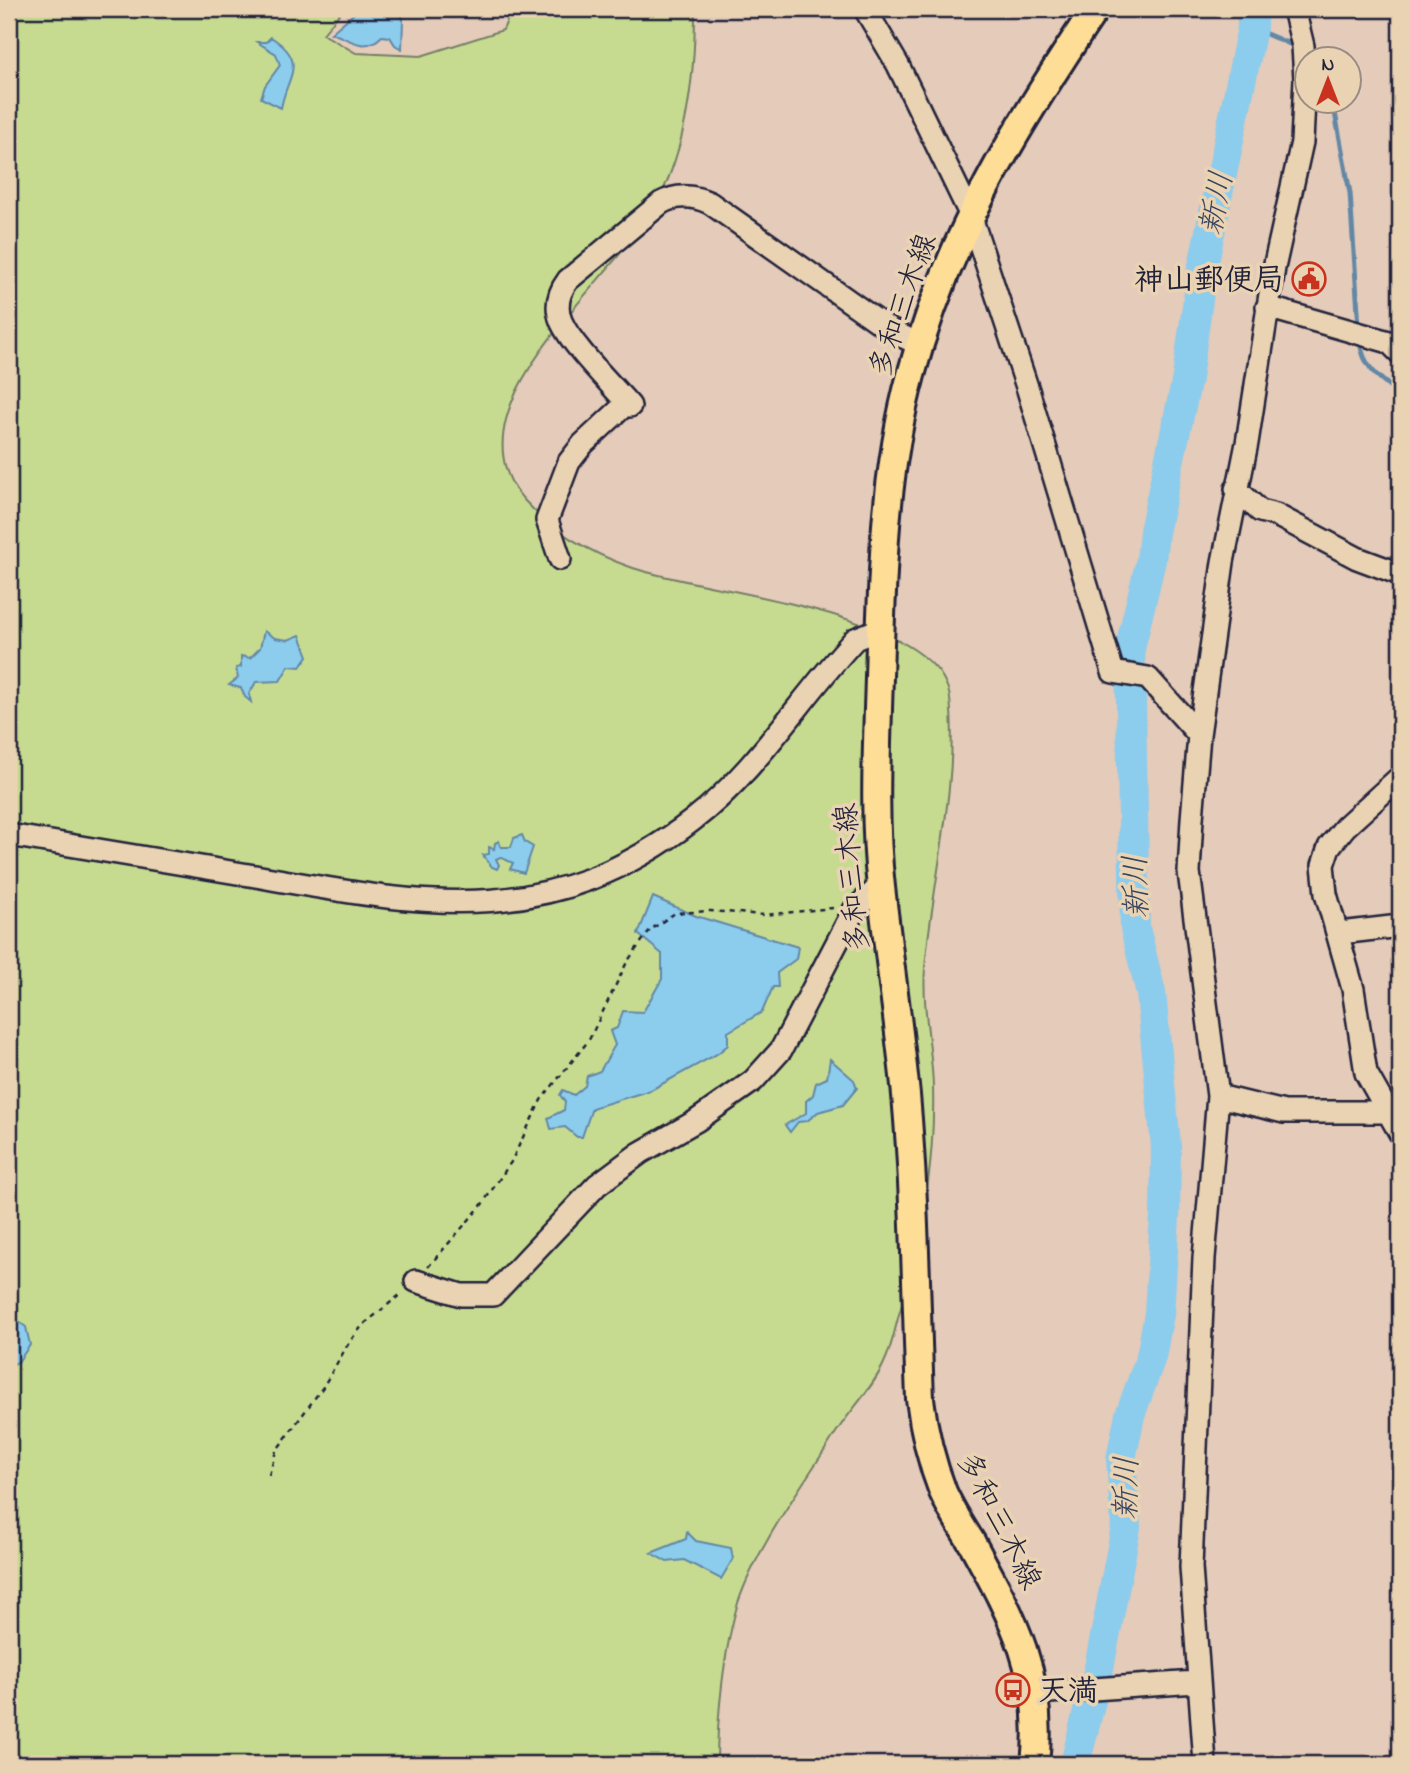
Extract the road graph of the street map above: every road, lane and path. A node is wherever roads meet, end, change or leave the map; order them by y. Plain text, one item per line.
1 (865, 9) edge
2 (1095, 9) edge
3 (1294, 9) edge
4 (970, 214) junction
5 (1267, 307) junction
6 (920, 345) junction
7 (1400, 353) edge
8 (1236, 489) junction
9 (560, 559) dead end
10 (1400, 573) edge
11 (880, 629) junction
12 (1199, 735) junction
13 (1400, 777) edge
14 (9, 835) edge
15 (881, 885) junction
16 (854, 910) junction
17 (1400, 926) edge
18 (1339, 933) junction
19 (1218, 1096) junction
20 (1388, 1112) junction
21 (1400, 1133) edge
22 (416, 1281) junction
23 (268, 1475) dead end
24 (1196, 1682) junction
25 (1035, 1693) junction
26 (1035, 1764) edge
27 (1205, 1764) edge

1 - 4 street
2 - 4 main road, 多和三木線
3 - 5 street
4 - 6 main road, 多和三木線
4 - 12 street
5 - 7 street
5 - 8 street
6 - 9 street
6 - 11 main road, 多和三木線
8 - 10 street
8 - 12 street
11 - 14 street
11 - 15 main road, 多和三木線
12 - 19 street
13 - 18 street
15 - 16 street
15 - 25 main road, 多和三木線
16 - 22 street
16 - 22 path
17 - 18 street
18 - 20 street
19 - 20 street
19 - 24 street
20 - 21 street
22 - 23 path
24 - 25 street
24 - 27 street
25 - 26 main road, 多和三木線

